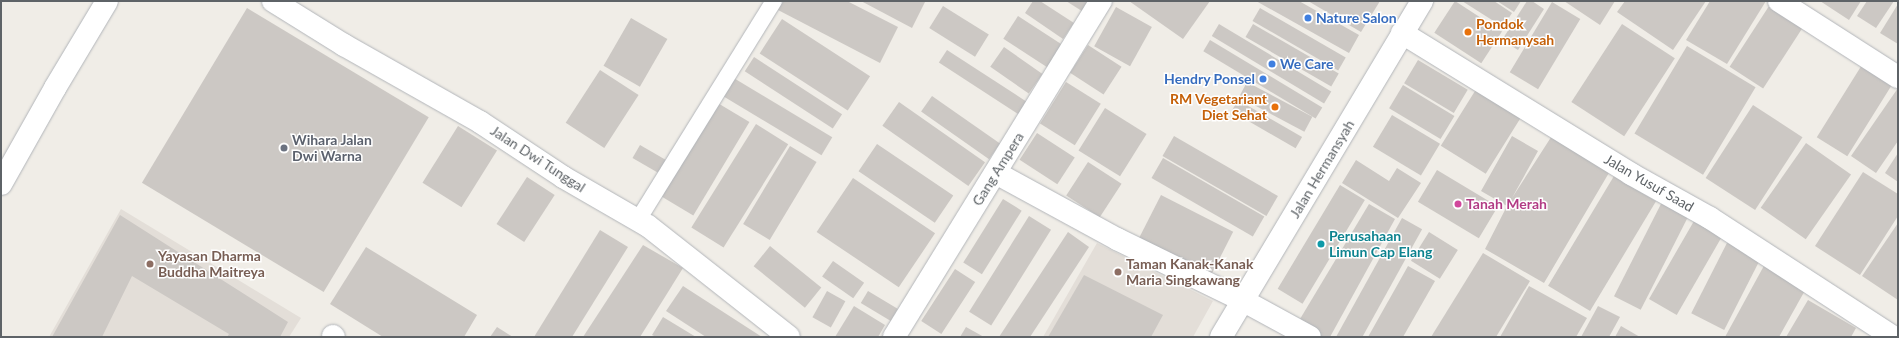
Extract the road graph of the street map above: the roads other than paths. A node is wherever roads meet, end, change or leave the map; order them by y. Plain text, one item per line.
1 (107, 1) edge
2 (273, 1) edge
3 (774, 1) edge
4 (1101, 1) edge
5 (1422, 1) edge
6 (1779, 1) edge
7 (1402, 33) junction
8 (1898, 77) edge
9 (996, 173) junction
10 (1, 184) edge
11 (638, 220) junction
12 (1244, 301) junction
13 (786, 336) edge
14 (894, 337) edge
15 (1221, 337) edge
16 (1310, 337) edge
17 (1893, 337) edge

1 - 10 street
2 - 11 street, Jalan Dwi Tunggal
3 - 11 lane
4 - 9 street, Gang Ampera
5 - 7 street, Jalan Hermansyah
6 - 8 street
7 - 12 street, Jalan Hermansyah
7 - 17 street, Jalan Yusuf Saad
9 - 12 street
9 - 14 street, Gang Ampera
11 - 13 street, Jalan Dwi Tunggal
12 - 15 street, Jalan Hermansyah
12 - 16 street

